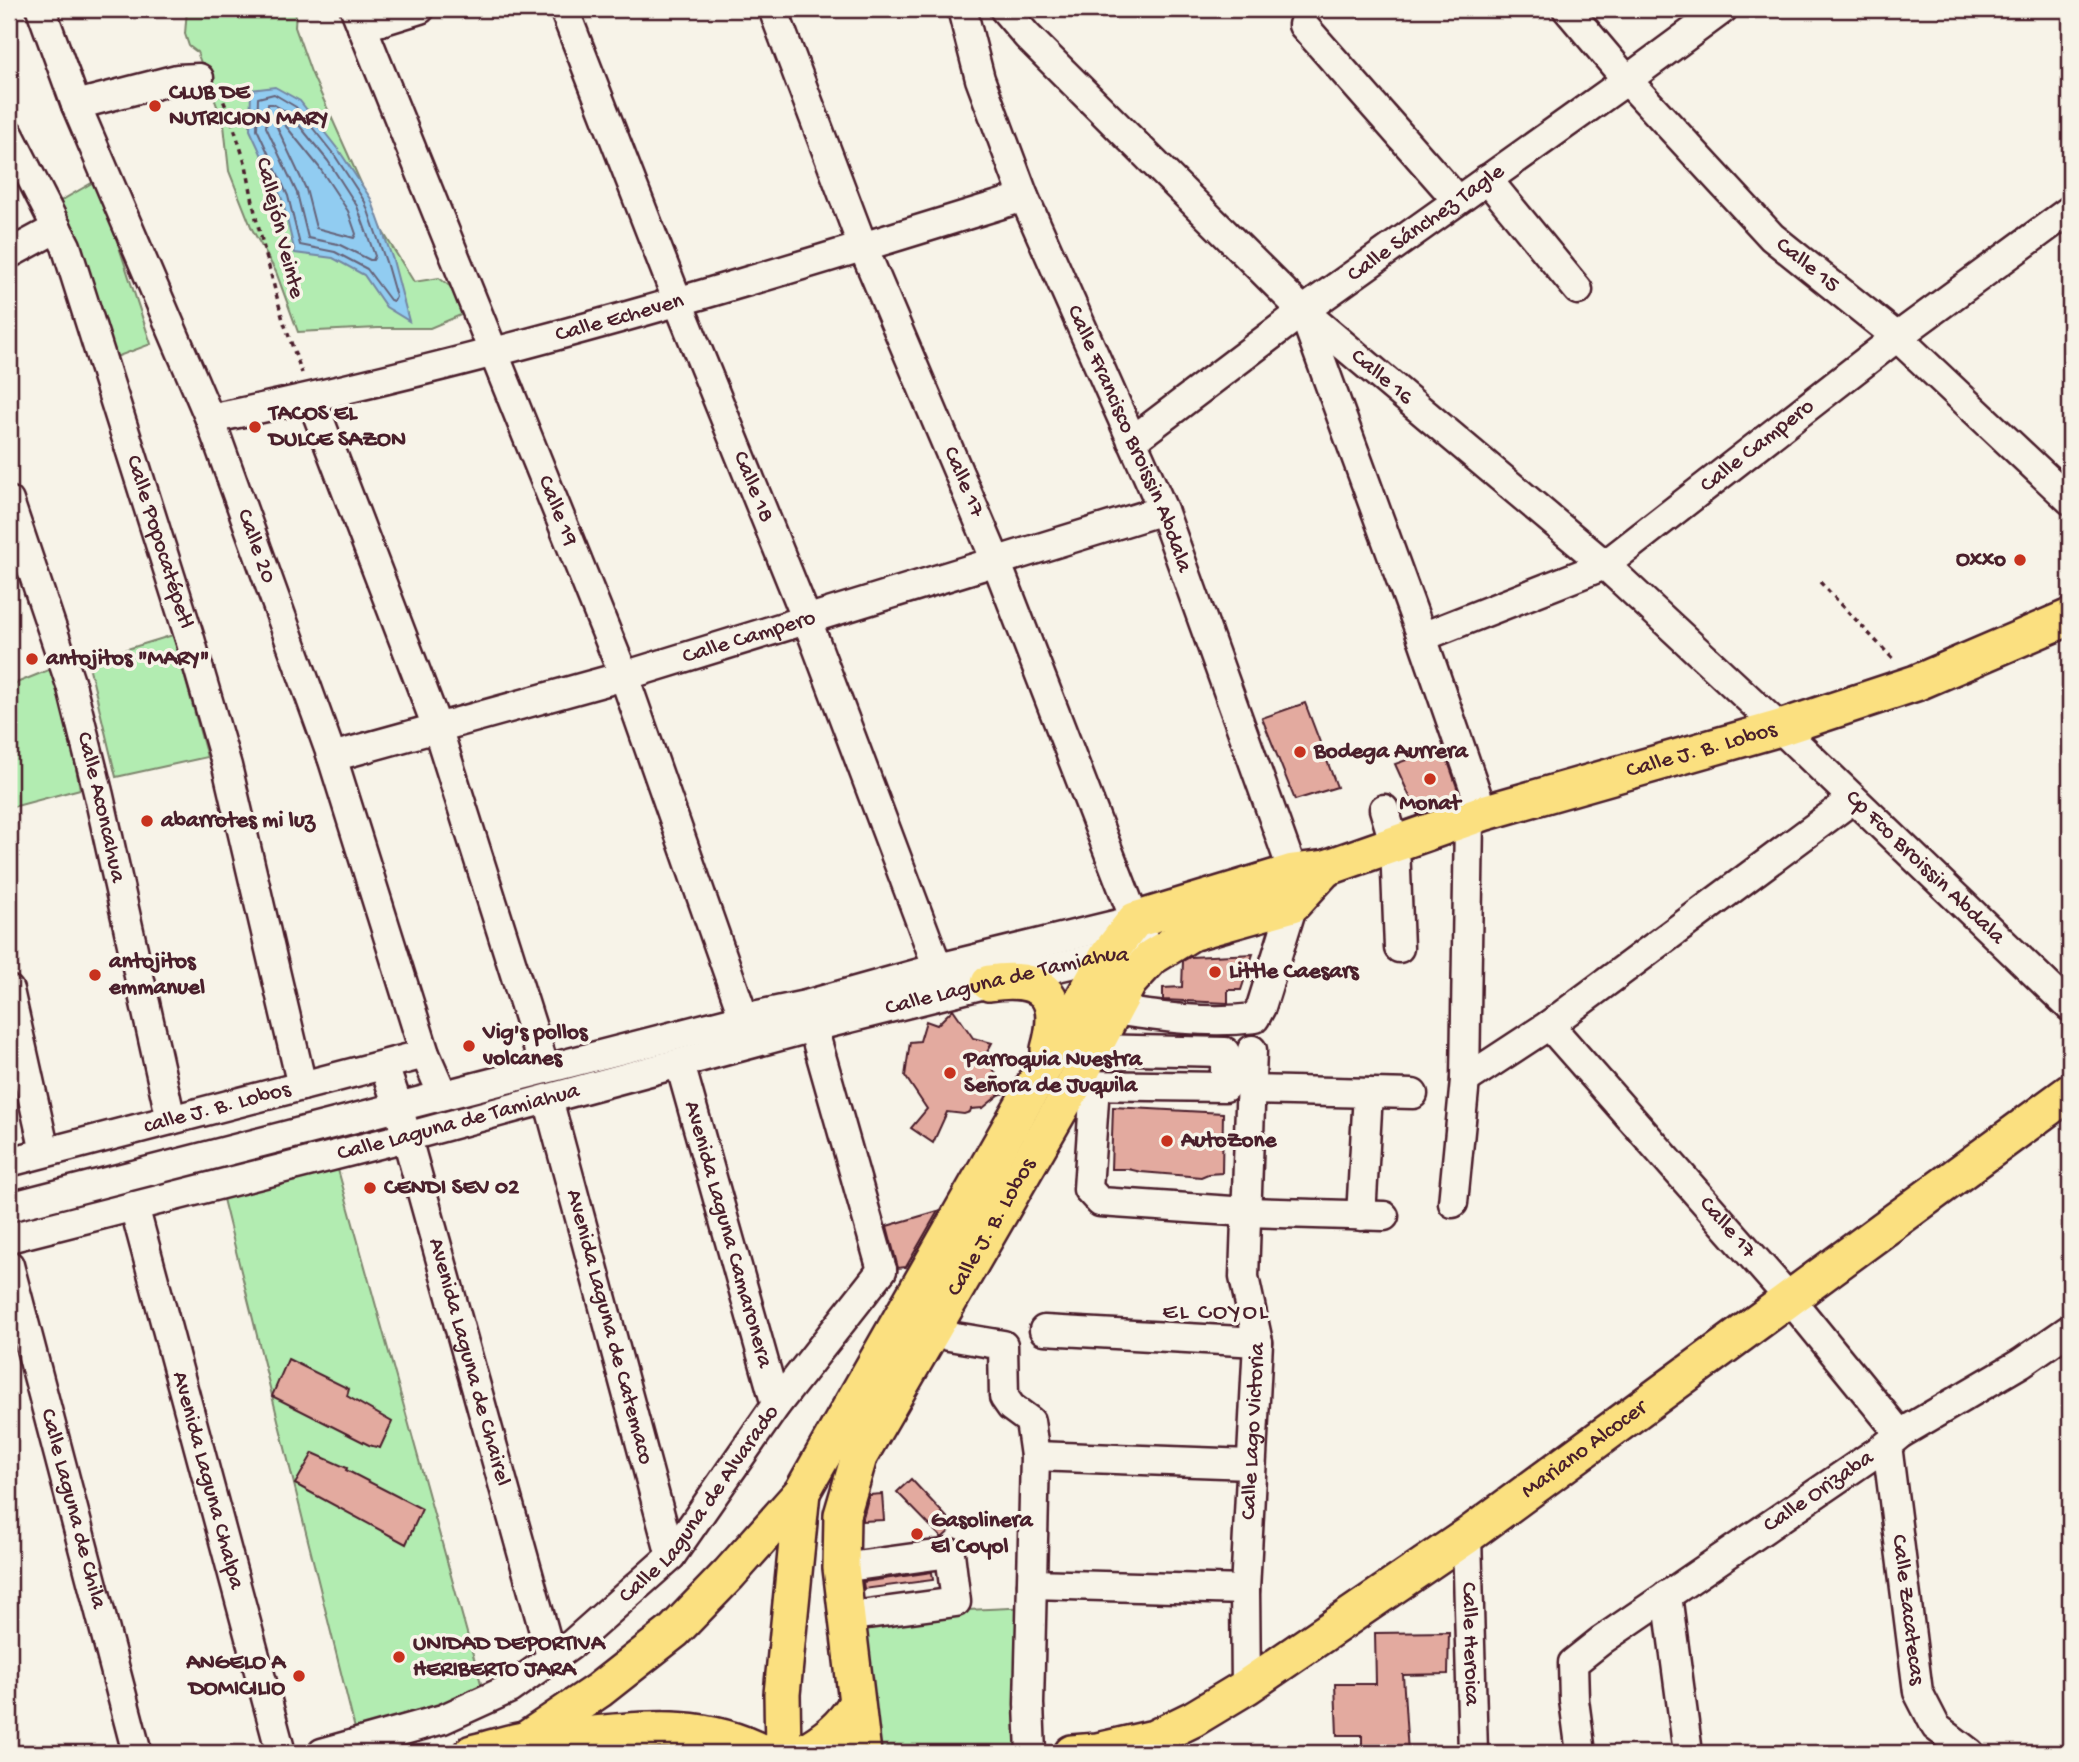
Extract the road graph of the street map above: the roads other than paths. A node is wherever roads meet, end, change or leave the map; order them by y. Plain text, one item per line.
1 (41, 9) edge
2 (421, 9) edge
3 (564, 9) edge
4 (773, 9) edge
5 (962, 9) edge
6 (1003, 9) edge
7 (1567, 9) edge
8 (1723, 9) edge
9 (359, 18) edge
10 (1303, 25) dead end
11 (199, 78) road end
12 (1627, 80) junction
13 (76, 105) junction
14 (9, 134) edge
15 (1487, 179) junction
16 (1024, 197) junction
17 (1457, 200) junction
18 (2070, 210) edge
19 (57, 228) junction
20 (863, 247) junction
21 (9, 254) edge
22 (1578, 290) dead end
23 (678, 302) junction
24 (1303, 312) junction
25 (1898, 337) junction
26 (494, 353) junction
27 (310, 398) junction
28 (210, 419) junction
29 (1132, 440) junction
30 (2070, 500) edge
31 (9, 501) edge
32 (1163, 510) junction
33 (996, 561) junction
34 (1605, 565) junction
35 (2070, 617) edge
36 (807, 620) junction
37 (1422, 637) junction
38 (624, 676) junction
39 (437, 727) junction
40 (1780, 728) junction
41 (332, 757) junction
42 (1853, 799) junction
43 (1384, 809) dead end
44 (1476, 816) junction
45 (1395, 845) junction
46 (1304, 881) junction
47 (1135, 920) junction
48 (1399, 948) dead end
49 (1108, 955) junction
50 (1152, 957) junction
51 (938, 968) junction
52 (989, 983) junction
53 (9, 990) edge
54 (2070, 1007) edge
55 (1114, 1010) junction
56 (810, 1016) junction
57 (744, 1018) junction
58 (1549, 1025) junction
59 (1092, 1049) junction
60 (1252, 1050) dead end
61 (425, 1054) junction
62 (680, 1064) junction
63 (384, 1066) junction
64 (1044, 1068) junction
65 (545, 1069) junction
66 (1465, 1080) junction
67 (1084, 1085) junction
68 (302, 1086) junction
69 (1252, 1090) junction
70 (2070, 1092) edge
71 (1368, 1093) junction
72 (1413, 1094) dead end
73 (443, 1095) junction
74 (548, 1098) junction
75 (398, 1106) junction
76 (171, 1120) junction
77 (405, 1137) junction
78 (45, 1152) junction
79 (9, 1162) edge
80 (1453, 1203) dead end
81 (134, 1206) junction
82 (9, 1207) edge
83 (1247, 1212) junction
84 (9, 1238) edge
85 (9, 1265) edge
86 (881, 1270) junction
87 (928, 1271) junction
88 (1790, 1299) junction
89 (2070, 1329) edge
90 (932, 1330) junction
91 (1044, 1330) dead end
92 (1258, 1342) junction
93 (2070, 1350) edge
94 (2021, 1363) junction
95 (776, 1405) junction
96 (1893, 1439) junction
97 (1035, 1455) junction
98 (1250, 1464) junction
99 (802, 1492) junction
100 (1467, 1536) junction
101 (671, 1556) junction
102 (841, 1568) junction
103 (1032, 1584) junction
104 (1245, 1590) junction
105 (1667, 1595) junction
106 (859, 1615) dead end
107 (552, 1660) junction
108 (1246, 1687) junction
109 (856, 1704) junction
110 (525, 1740) junction
111 (137, 1753) edge
112 (281, 1753) edge
113 (322, 1753) edge
114 (472, 1753) edge
115 (763, 1753) edge
116 (783, 1753) edge
117 (802, 1753) edge
118 (863, 1753) edge
119 (1031, 1753) edge
120 (1072, 1753) edge
121 (1473, 1753) edge
122 (1581, 1753) edge
123 (1688, 1753) edge
124 (1970, 1753) edge

1 - 13 street, Calle 20
2 - 9 street
3 - 23 street, Calle 18
4 - 20 street, Calle 17
5 - 16 street, Calle Francisco Broissin Abdala
6 - 24 street, Calle 16
7 - 12 street, Calle 15
8 - 12 street, Calle Sánchez Tagle
9 - 26 street, Calle 19
10 - 17 street
11 - 13 street
12 - 15 street, Calle Sánchez Tagle
12 - 25 street, Calle 15
13 - 28 street, Calle 20
14 - 19 street, Calle Popocatépetl
15 - 17 street, Calle Sánchez Tagle
15 - 22 street
16 - 20 street, Calle Echeven
16 - 29 street, Calle Francisco Broissin Abdala
17 - 24 street, Calle Sánchez Tagle
18 - 25 street, Calle Campero
19 - 21 street
19 - 68 street, Calle Popocatépetl
20 - 23 street, Calle Echeven
20 - 33 street, Calle 17
23 - 26 street, Calle Echeven
23 - 36 street, Calle 18
24 - 29 street, Calle Sánchez Tagle
24 - 34 street, Calle 16
24 - 37 street
25 - 30 street, Calle 15
25 - 34 street, Calle Campero
26 - 27 street, Calle Echeven
26 - 38 street, Calle 19
27 - 28 street, Calle Echeven
27 - 39 street
28 - 41 street, Calle 20
29 - 32 street, Calle Francisco Broissin Abdala
31 - 76 street, Calle Aconcahua
32 - 33 street, Calle Campero
32 - 46 street, Calle Francisco Broissin Abdala
33 - 36 street, Calle Campero
33 - 47 street, Calle 17
34 - 37 street, Calle Campero
34 - 40 street, Calle 16
35 - 40 main road, Calle J. B. Lobos
36 - 38 street, Calle Campero
36 - 51 street, Calle 18
37 - 44 street
38 - 39 street, Calle Campero
38 - 57 street, Calle 19
39 - 41 street, Calle Campero
39 - 65 street
40 - 42 street, Cp Fco Broissin Abdala
40 - 44 main road, Calle J. B. Lobos
41 - 61 street, Calle 20
42 - 54 street, Cp Fco Broissin Abdala
42 - 58 street
43 - 45 street
44 - 45 main road, Calle J. B. Lobos
44 - 66 street
45 - 46 main road, Calle J. B. Lobos
45 - 48 street
46 - 47 main road, Calle J. B. Lobos
46 - 50 main road, Calle J. B. Lobos
46 - 55 street
47 - 49 main road, Calle J. B. Lobos
47 - 50 street, Calle 17
47 - 51 street, Calle Laguna de Tamiahua
49 - 50 street, Calle Laguna de Tamiahua
49 - 52 street, Calle Laguna de Tamiahua
49 - 64 main road, Calle J. B. Lobos
50 - 55 main road, Calle J. B. Lobos
51 - 56 street, Calle Laguna de Tamiahua
52 - 56 street, Calle Laguna de Tamiahua
52 - 64 main road
53 - 78 street
55 - 59 main road, Calle J. B. Lobos
56 - 57 street, Calle Laguna de Tamiahua
56 - 62 street, Calle Laguna de Tamiahua
56 - 86 street
57 - 65 street, Calle Laguna de Tamiahua
58 - 66 street
58 - 88 street, Calle 17
59 - 67 main road, Calle J. B. Lobos
59 - 67 street
60 - 69 street, Calle Lago Victoria
61 - 63 street, calle J. B. Lobos
61 - 73 street, Calle 20
62 - 74 street, Calle Laguna de Tamiahua
62 - 95 street, Avenida Laguna Camaronera
63 - 68 street, calle J. B. Lobos
63 - 75 street, Avenida Laguna de Chairel
64 - 87 main road, Calle J. B. Lobos
65 - 73 street, Calle Laguna de Tamiahua
66 - 80 street
67 - 83 street
67 - 90 main road, Calle J. B. Lobos
68 - 76 street, calle J. B. Lobos
69 - 71 street
69 - 83 street, Calle Lago Victoria
70 - 88 main road, Mariano Alcocer
71 - 72 street
71 - 83 street
73 - 75 street, Calle Laguna de Tamiahua
74 - 77 street, Calle Laguna de Tamiahua
74 - 101 street, Avenida Laguna de Catemaco
75 - 77 street, Avenida Laguna de Chairel
75 - 82 street, Calle Laguna de Tamiahua
76 - 78 street, calle J. B. Lobos
77 - 81 street, Calle Laguna de Tamiahua
77 - 107 street, Avenida Laguna de Chairel
78 - 79 street, calle J. B. Lobos
81 - 84 street, Calle Laguna de Tamiahua
81 - 112 street, Avenida Laguna Chalpa
83 - 92 street, Calle Lago Victoria
85 - 111 street, Calle Laguna de Chila
86 - 87 street
86 - 95 street, Calle Laguna de Alvarado
87 - 99 main road, Calle J. B. Lobos
88 - 96 street, Calle 17
88 - 100 main road, Mariano Alcocer
89 - 94 street, Calle Orizaba
90 - 97 street
90 - 102 main road, Calle J. B. Lobos
91 - 92 street
92 - 98 street, Calle Lago Victoria
93 - 94 street
94 - 96 street, Calle Orizaba
95 - 101 street, Calle Laguna de Alvarado
96 - 105 street, Calle Orizaba
96 - 124 street, Calle Zacatecas
97 - 98 street
97 - 103 street
98 - 104 street, Calle Lago Victoria
99 - 110 main road
99 - 116 main road
100 - 108 main road, Mariano Alcocer
100 - 121 street, Calle Heroica
101 - 107 street, Calle Laguna de Alvarado
102 - 106 street
102 - 109 main road, Calle J. B. Lobos
103 - 104 street
103 - 119 street
104 - 108 street, Calle Lago Victoria
105 - 122 street, Calle Orizaba
105 - 123 street
107 - 113 street, Calle Laguna de Alvarado
108 - 120 main road, Mariano Alcocer
109 - 117 main road
109 - 118 main road, Calle J. B. Lobos
110 - 114 main road
110 - 115 main road

